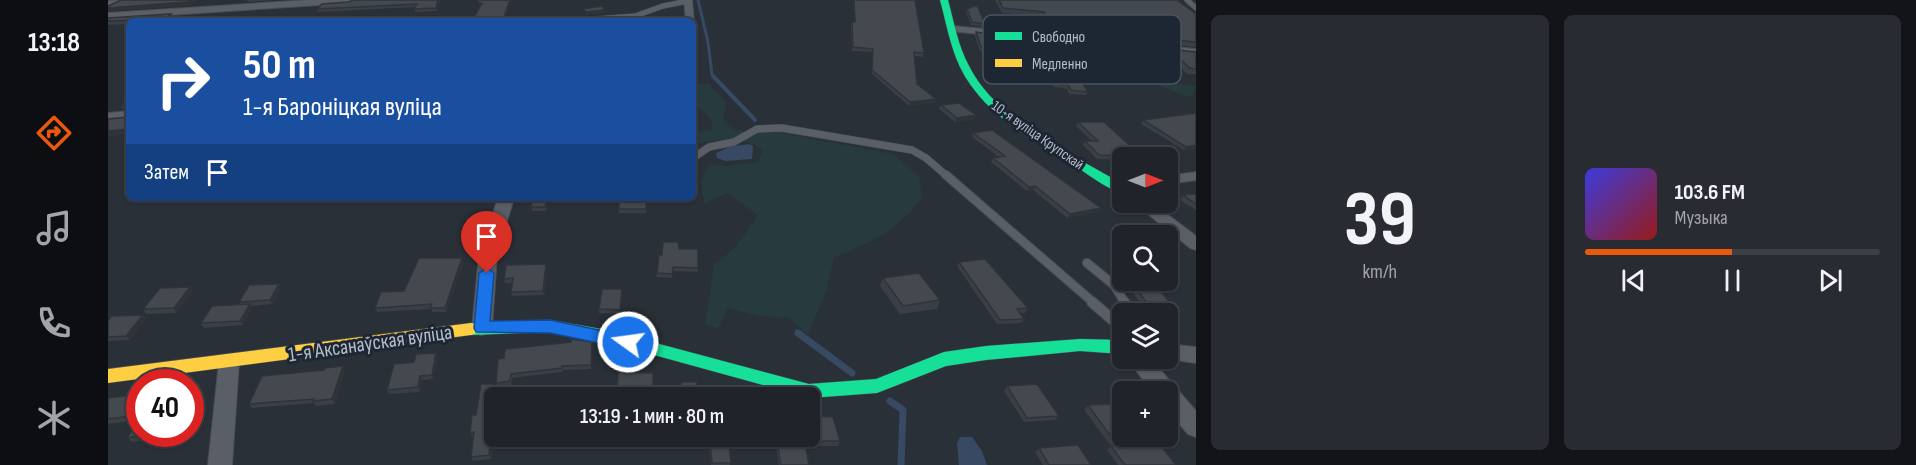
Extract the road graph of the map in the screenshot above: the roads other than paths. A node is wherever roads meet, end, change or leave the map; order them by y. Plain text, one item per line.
1 (118, 0) edge
2 (350, 0) edge
3 (688, 0) edge
4 (944, 0) edge
5 (1187, 0) edge
6 (108, 4) edge
7 (1196, 8) edge
8 (108, 16) edge
9 (609, 18) edge
10 (691, 18) edge
11 (952, 29) junction
12 (983, 32) edge
13 (1181, 51) edge
14 (1196, 52) edge
15 (126, 115) edge
16 (108, 117) edge
17 (696, 156) edge
18 (1196, 176) edge
19 (1178, 178) edge
20 (1112, 183) edge
21 (505, 201) edge
22 (1155, 213) edge
23 (1196, 244) edge
24 (1087, 263) dead end
25 (1112, 283) edge
26 (1112, 318) edge
27 (482, 328) junction
28 (1112, 347) edge
29 (1178, 353) edge
30 (1196, 355) edge
31 (229, 362) junction
32 (1146, 369) edge
33 (108, 376) edge
34 (1156, 381) edge
35 (1178, 407) edge
36 (1196, 428) edge
37 (220, 465) edge

1 - 6 street
2 - 8 street
3 - 9 lane
3 - 10 street
4 - 11 street, 10-я вуліца Крупскай
5 - 7 lane
11 - 12 street
11 - 20 street, 10-я вуліца Крупскай
13 - 14 street
15 - 16 street
17 - 26 lane
18 - 19 street
21 - 27 street
22 - 23 street
24 - 25 lane
27 - 28 street, 1-я Аксанаўская вуліца
27 - 31 street, 1-я Аксанаўская вуліца
29 - 30 street
31 - 33 street, 1-я Аксанаўская вуліца
31 - 37 street
32 - 34 street
35 - 36 street

